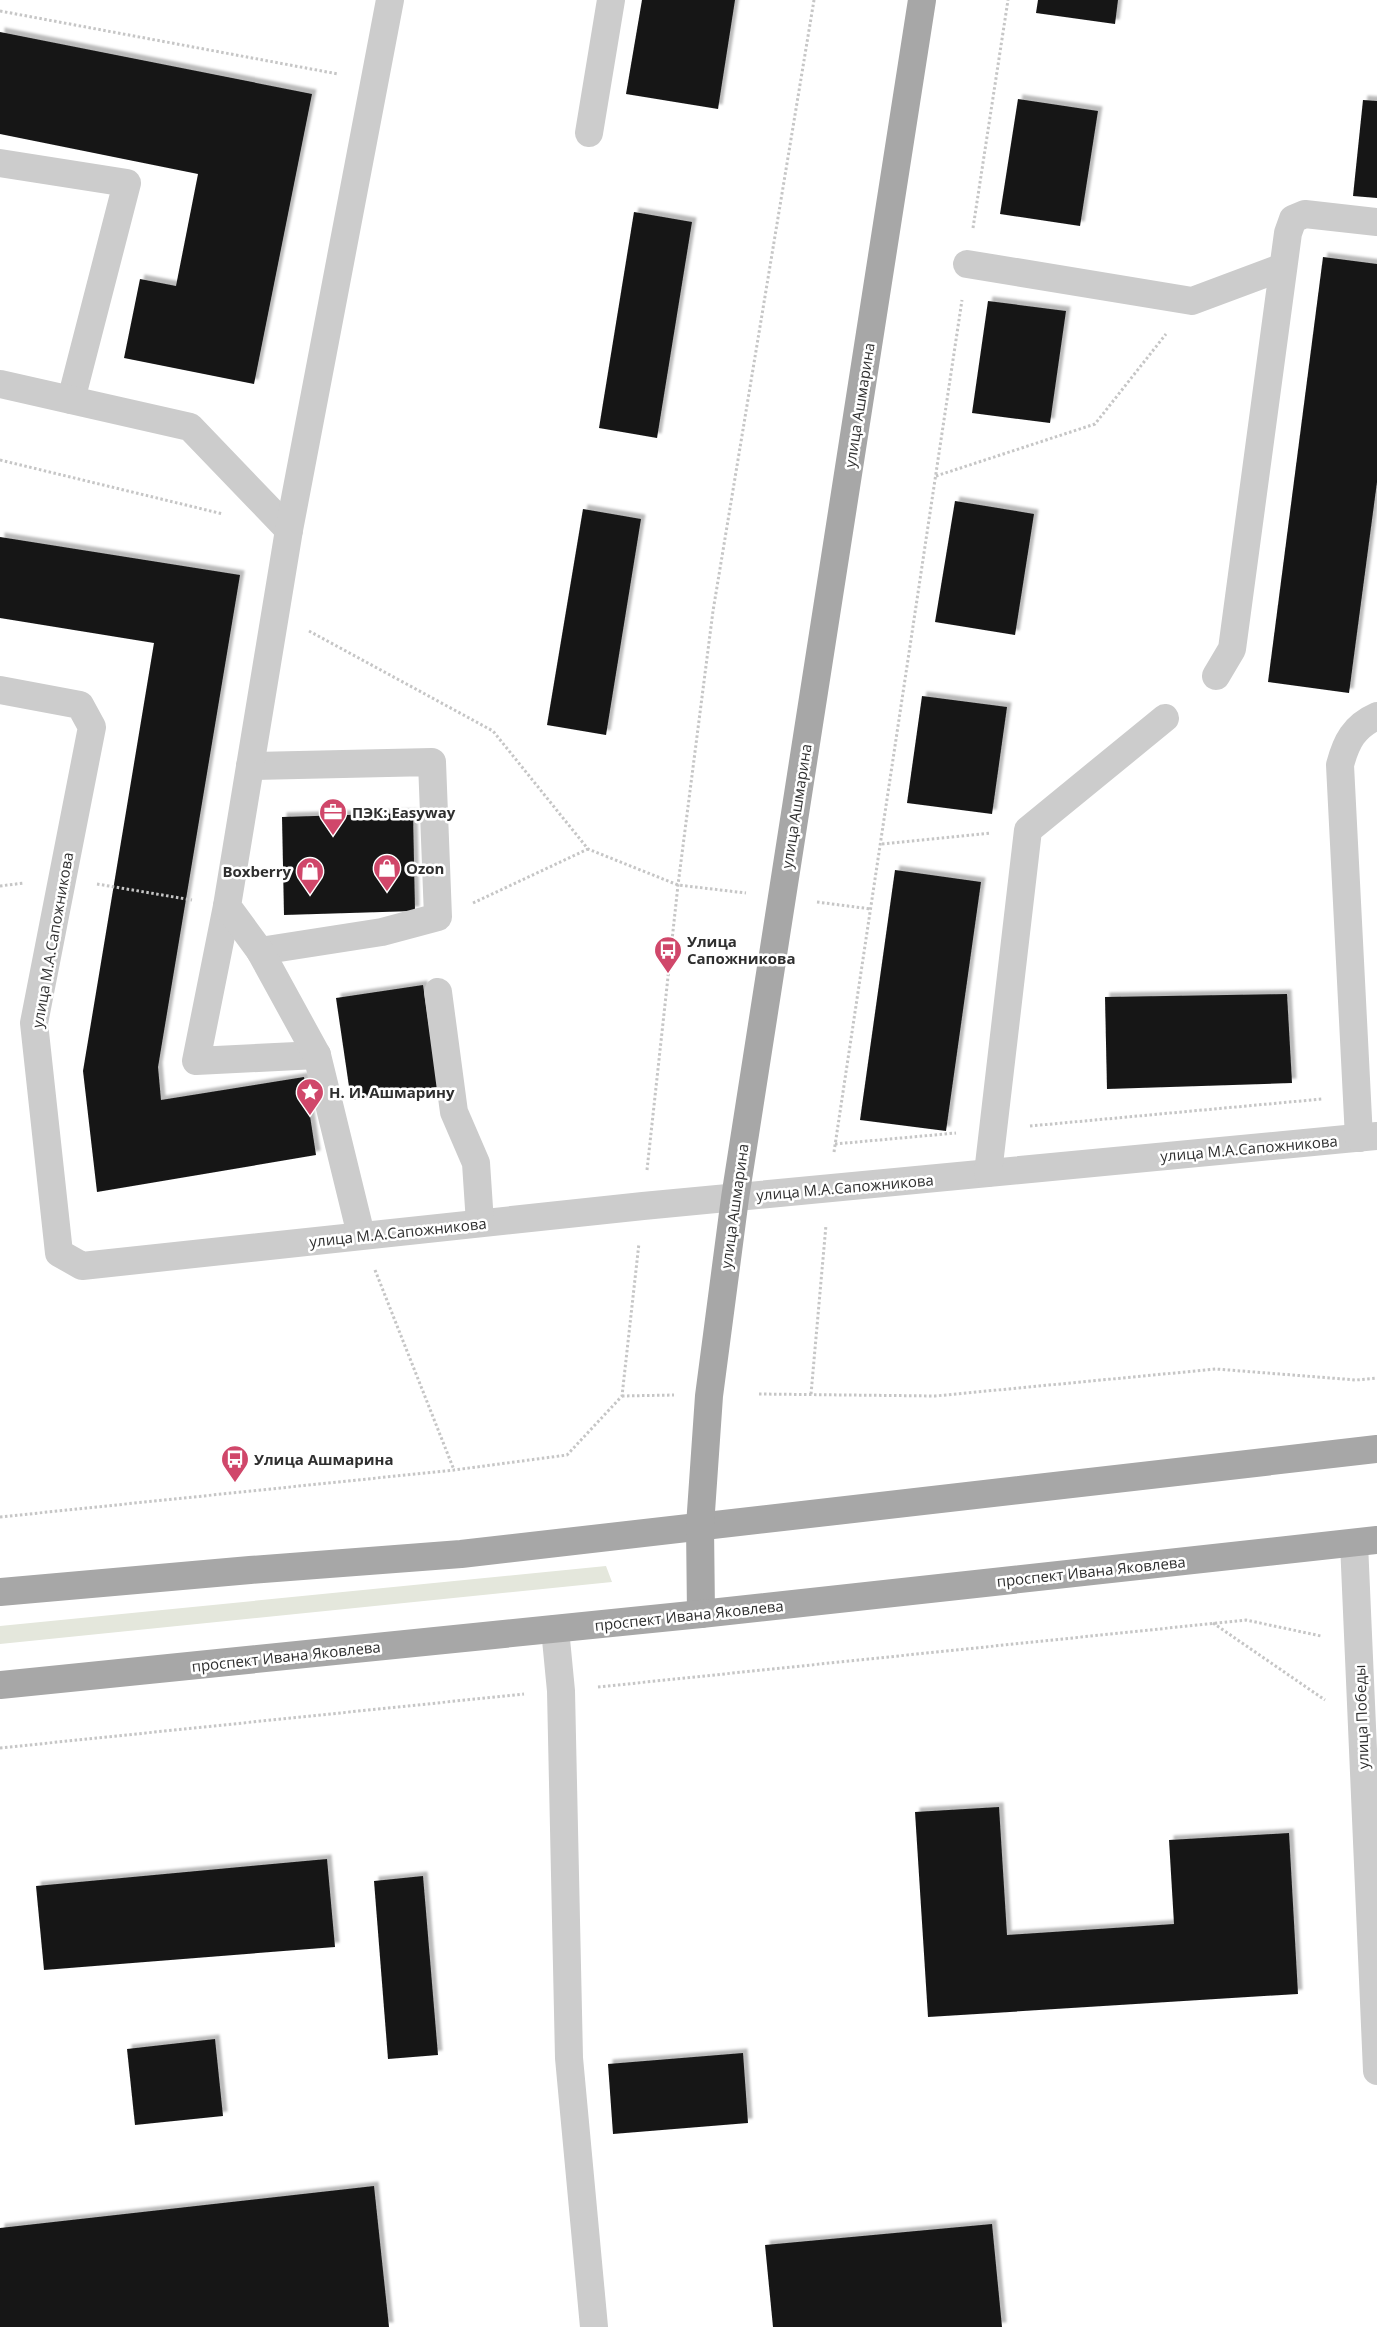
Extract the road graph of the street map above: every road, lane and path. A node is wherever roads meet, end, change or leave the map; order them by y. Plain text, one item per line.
1 (390, 0) edge
2 (612, 0) edge
3 (814, 0) edge
4 (922, 0) edge
5 (1008, 0) edge
6 (0, 11) edge
7 (376, 81) junction
8 (589, 133) dead end
9 (0, 163) edge
10 (1377, 222) edge
11 (967, 264) junction
12 (1283, 267) junction
13 (1192, 301) junction
14 (0, 384) edge
15 (71, 400) junction
16 (0, 460) edge
17 (936, 476) junction
18 (231, 516) dead end
19 (289, 530) junction
20 (276, 613) junction
21 (1216, 676) dead end
22 (0, 690) edge
23 (1377, 716) edge
24 (1165, 718) dead end
25 (250, 766) junction
26 (1028, 830) junction
27 (882, 844) junction
28 (588, 849) junction
29 (62, 878) junction
30 (678, 884) junction
31 (0, 886) edge
32 (227, 906) junction
33 (438, 916) junction
34 (260, 950) junction
35 (438, 992) dead end
36 (317, 1055) junction
37 (1363, 1084) edge
38 (993, 1130) junction
39 (1368, 1137) edge
40 (835, 1144) junction
41 (988, 1173) junction
42 (829, 1188) junction
43 (735, 1198) junction
44 (642, 1206) junction
45 (480, 1223) junction
46 (361, 1235) junction
47 (1377, 1378) edge
48 (759, 1394) dead end
49 (811, 1394) junction
50 (679, 1395) dead end
51 (622, 1396) junction
52 (1377, 1449) edge
53 (454, 1470) junction
54 (0, 1517) edge
55 (700, 1526) junction
56 (1366, 1542) edge
57 (0, 1592) edge
58 (701, 1614) junction
59 (1213, 1623) junction
60 (555, 1629) junction
61 (1326, 1637) dead end
62 (0, 1686) edge
63 (561, 1690) junction
64 (1361, 1724) junction
65 (0, 1748) edge
66 (1372, 1838) edge
67 (1377, 2071) edge
68 (594, 2327) edge

1 - 7 street
2 - 8 street
3 - 30 path
4 - 43 main road, улица Ашмарина
5 - 11 path
6 - 7 path
7 - 19 street
9 - 15 street
10 - 12 street
11 - 13 street
11 - 17 path
12 - 13 street
12 - 21 street
13 - 17 path
14 - 15 street
15 - 19 street
16 - 18 path
17 - 27 path
19 - 20 street
20 - 25 street
20 - 28 path
22 - 29 street, улица М.А.Сапожникова
23 - 37 street
24 - 26 street
25 - 32 street
25 - 33 street
26 - 27 path
26 - 38 street
27 - 40 path
28 - 30 path
28 - 33 path
29 - 31 path
29 - 32 path
29 - 46 street, улица М.А.Сапожникова
30 - 44 path
32 - 34 street
32 - 36 street
33 - 34 street
34 - 36 street
35 - 45 street
36 - 46 street
37 - 38 path
37 - 39 street
38 - 40 path
38 - 41 street
39 - 41 street, улица М.А.Сапожникова
40 - 42 path
41 - 42 street, улица М.А.Сапожникова
42 - 43 street, улица М.А.Сапожникова
42 - 49 path
43 - 44 street, улица М.А.Сапожникова
43 - 55 main road, улица Ашмарина
44 - 45 street, улица М.А.Сапожникова
44 - 51 path
45 - 46 street, улица М.А.Сапожникова
46 - 53 path
47 - 49 path
48 - 49 path
50 - 51 path
51 - 53 path
52 - 55 main road
53 - 54 path
55 - 57 main road
55 - 58 main road, улица Ашмарина
56 - 58 main road, проспект Ивана Яковлева
56 - 64 street, улица Победы
58 - 60 main road, проспект Ивана Яковлева
59 - 61 path
59 - 63 path
59 - 64 path
60 - 62 main road, проспект Ивана Яковлева
60 - 63 street
63 - 65 path
63 - 68 street
64 - 66 street, улица Победы
66 - 67 street, улица Победы

